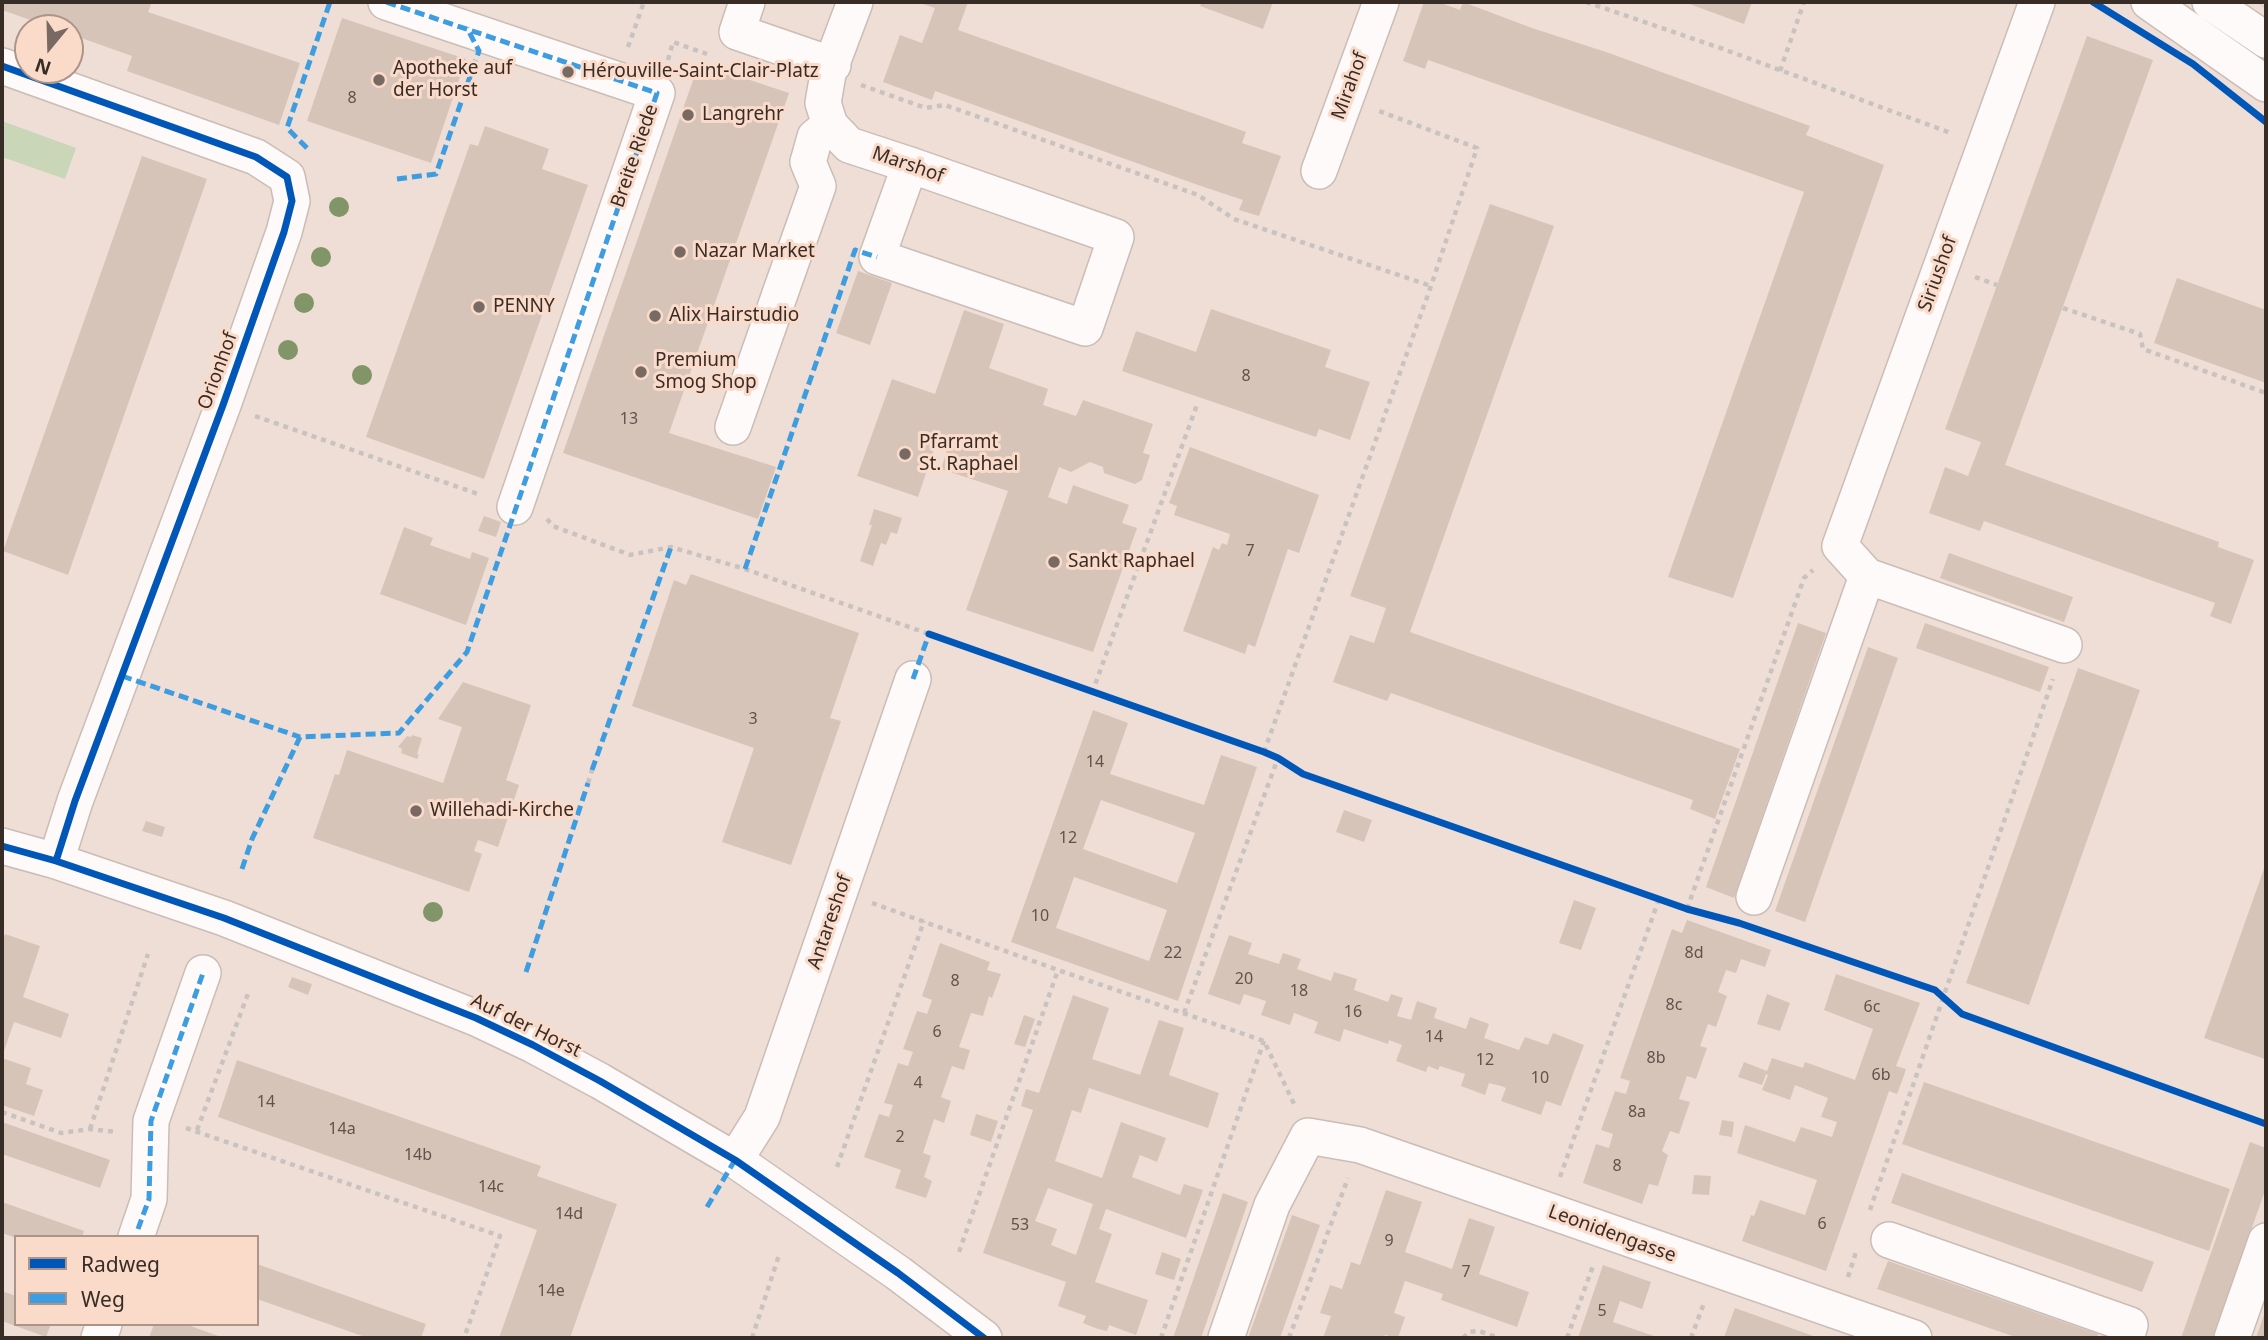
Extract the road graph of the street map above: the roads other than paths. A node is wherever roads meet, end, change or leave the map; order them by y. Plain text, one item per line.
1 (386, 2) edge
2 (747, 2) edge
3 (855, 2) edge
4 (1381, 2) edge
5 (2037, 2) edge
6 (2149, 2) edge
7 (2210, 2) edge
8 (2266, 40) edge
9 (2, 66) edge
10 (831, 69) junction
11 (2266, 84) edge
12 (830, 125) junction
13 (910, 165) junction
14 (1319, 171) dead end
15 (733, 427) dead end
16 (518, 498) road end
17 (1867, 576) junction
18 (2064, 645) road end
19 (913, 679) dead end
20 (2, 846) edge
21 (56, 861) junction
22 (1754, 897) dead end
23 (204, 973) dead end
24 (735, 1160) junction
25 (137, 1233) edge
26 (1872, 1235) road end
27 (2266, 1241) edge
28 (984, 1338) edge
29 (1226, 1338) edge
30 (1911, 1338) edge
31 (2126, 1338) edge
32 (2232, 1338) edge

1 - 16 street, Breite Riede
2 - 10 street
3 - 10 street
4 - 14 street, Mirahof
5 - 17 street, Siriushof
6 - 11 street
7 - 8 street
9 - 21 street, Orionhof
10 - 12 street
12 - 13 street, Marshof
12 - 15 street
13 - 13 street, Marshof
17 - 18 street
17 - 22 street
19 - 24 street, Antareshof
20 - 21 street, Auf der Horst
21 - 24 street, Auf der Horst
23 - 25 street
24 - 28 street, Auf der Horst
26 - 31 street
27 - 32 street
29 - 30 street, Leonidengasse

